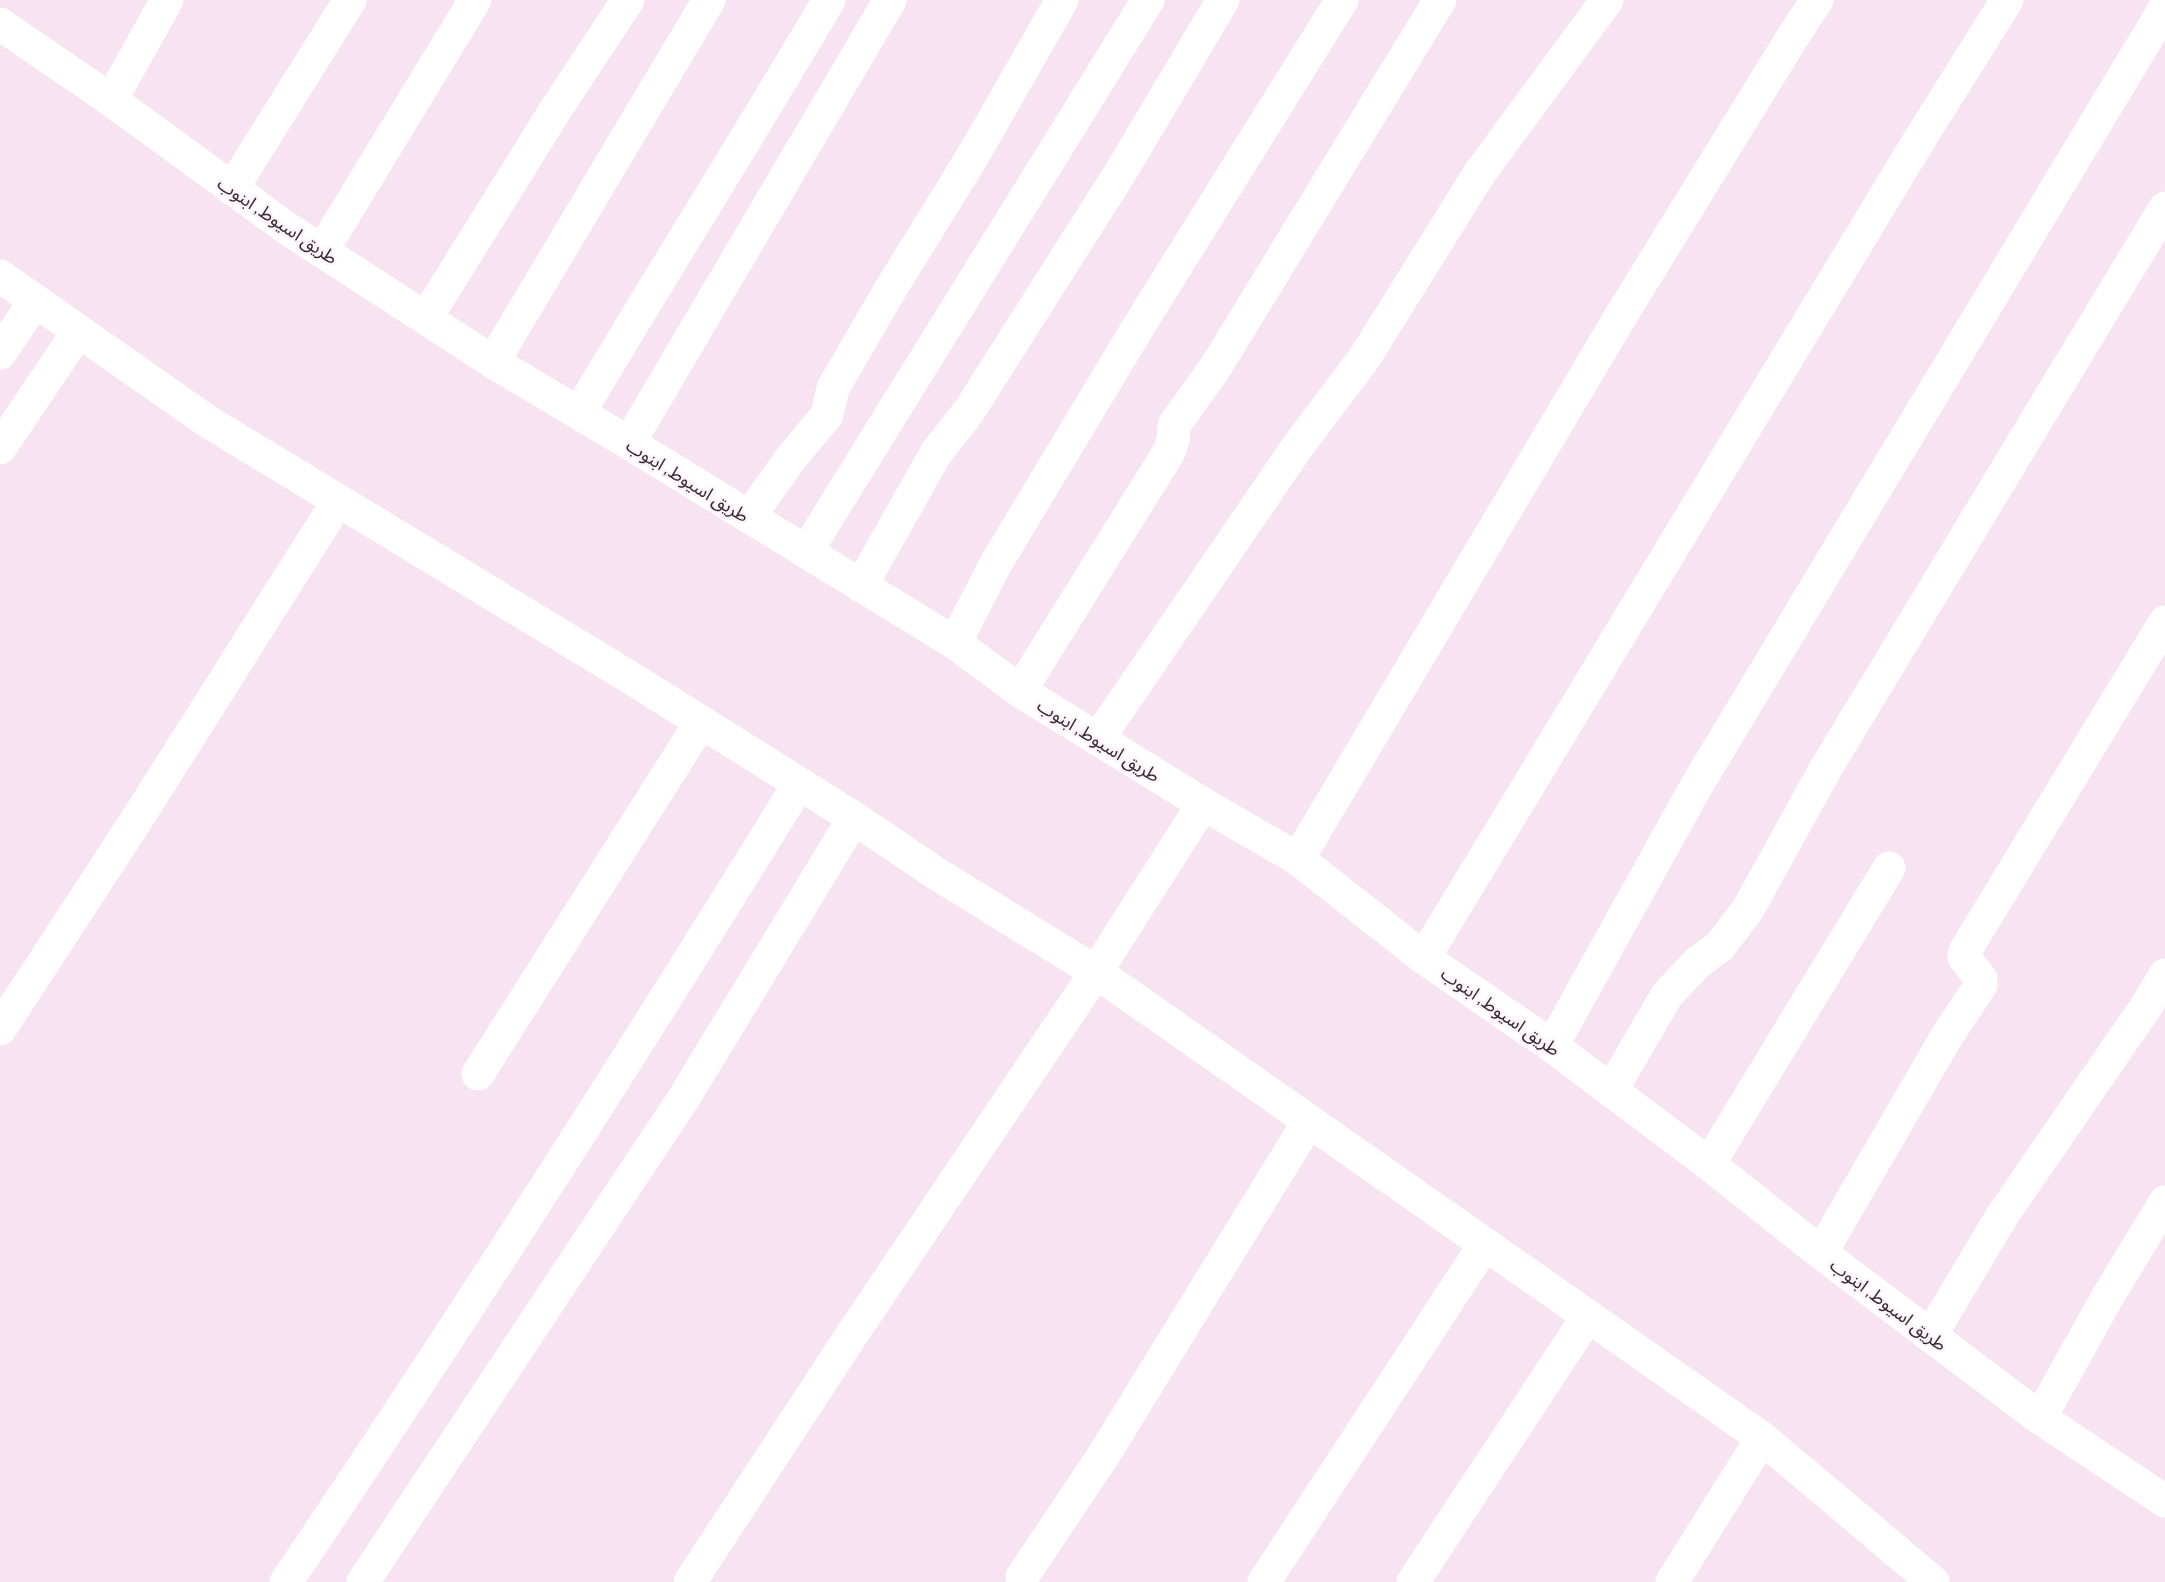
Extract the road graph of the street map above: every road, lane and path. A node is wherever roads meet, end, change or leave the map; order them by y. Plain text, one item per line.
1 (167, 0) edge
2 (350, 0) edge
3 (475, 0) edge
4 (628, 0) edge
5 (709, 0) edge
6 (829, 0) edge
7 (890, 0) edge
8 (1062, 0) edge
9 (1148, 0) edge
10 (1223, 0) edge
11 (1342, 0) edge
12 (1440, 0) edge
13 (1607, 0) edge
14 (1817, 0) edge
15 (2007, 0) edge
16 (2165, 8) edge
17 (0, 24) edge
18 (111, 100) junction
19 (232, 189) junction
20 (2165, 208) edge
21 (322, 251) junction
22 (0, 276) edge
23 (35, 301) junction
24 (426, 318) junction
25 (78, 332) junction
26 (0, 353) edge
27 (493, 362) junction
28 (579, 413) junction
29 (629, 443) junction
30 (0, 448) edge
31 (338, 501) junction
32 (749, 517) junction
33 (806, 552) junction
34 (861, 586) junction
35 (2165, 622) edge
36 (955, 643) junction
37 (1020, 691) junction
38 (701, 722) junction
39 (1098, 740) junction
40 (799, 784) junction
41 (1203, 804) junction
42 (854, 818) junction
43 (1298, 859) junction
44 (1889, 868) dead end
45 (1425, 958) junction
46 (1096, 972) junction
47 (2165, 975) edge
48 (0, 1029) edge
49 (1552, 1046) junction
50 (478, 1074) dead end
51 (1611, 1091) junction
52 (1309, 1121) junction
53 (1709, 1164) junction
54 (2165, 1202) edge
55 (1485, 1244) junction
56 (1821, 1253) junction
57 (1588, 1316) junction
58 (1931, 1335) junction
59 (2040, 1418) junction
60 (1762, 1438) junction
61 (2165, 1501) edge
62 (1022, 1577) dead end
63 (286, 1582) edge
64 (363, 1582) edge
65 (690, 1582) edge
66 (1264, 1582) edge
67 (1413, 1582) edge
68 (1672, 1582) edge
69 (1933, 1582) edge

1 - 18 street
2 - 19 street
3 - 21 street
4 - 24 street
5 - 27 street
6 - 28 street
7 - 29 street
8 - 32 street
9 - 33 street
10 - 34 street
11 - 36 street
12 - 37 street
13 - 39 street
14 - 43 street
15 - 45 street
16 - 49 street
17 - 18 street, طريق اسيوط, ابنوب
18 - 19 street, طريق اسيوط, ابنوب
19 - 21 street, طريق اسيوط, ابنوب
20 - 51 street
21 - 24 street, طريق اسيوط, ابنوب
22 - 23 street
23 - 25 street
23 - 26 street
24 - 27 street, طريق اسيوط, ابنوب
25 - 30 street
25 - 31 street
27 - 28 street, طريق اسيوط, ابنوب
28 - 29 street, طريق اسيوط, ابنوب
29 - 32 street, طريق اسيوط, ابنوب
31 - 38 street
31 - 48 street
32 - 33 street, طريق اسيوط, ابنوب
33 - 34 street, طريق اسيوط, ابنوب
34 - 36 street, طريق اسيوط, ابنوب
35 - 56 street
36 - 37 street, طريق اسيوط, ابنوب
37 - 39 street, طريق اسيوط, ابنوب
38 - 40 street
38 - 50 street
39 - 41 street, طريق اسيوط, ابنوب
40 - 42 street
40 - 63 street
41 - 43 street, طريق اسيوط, ابنوب
41 - 46 street
42 - 46 street
42 - 64 street
43 - 45 street, طريق اسيوط, ابنوب
44 - 53 street
45 - 49 street, طريق اسيوط, ابنوب
46 - 52 street
46 - 65 street
47 - 58 street
49 - 51 street, طريق اسيوط, ابنوب
51 - 53 street, طريق اسيوط, ابنوب
52 - 55 street
52 - 62 street
53 - 56 street, طريق اسيوط, ابنوب
54 - 59 street
55 - 57 street
55 - 66 street
56 - 58 street, طريق اسيوط, ابنوب
57 - 60 street
57 - 67 street
58 - 59 street, طريق اسيوط, ابنوب
59 - 61 street, طريق اسيوط, ابنوب
60 - 68 street
60 - 69 street

